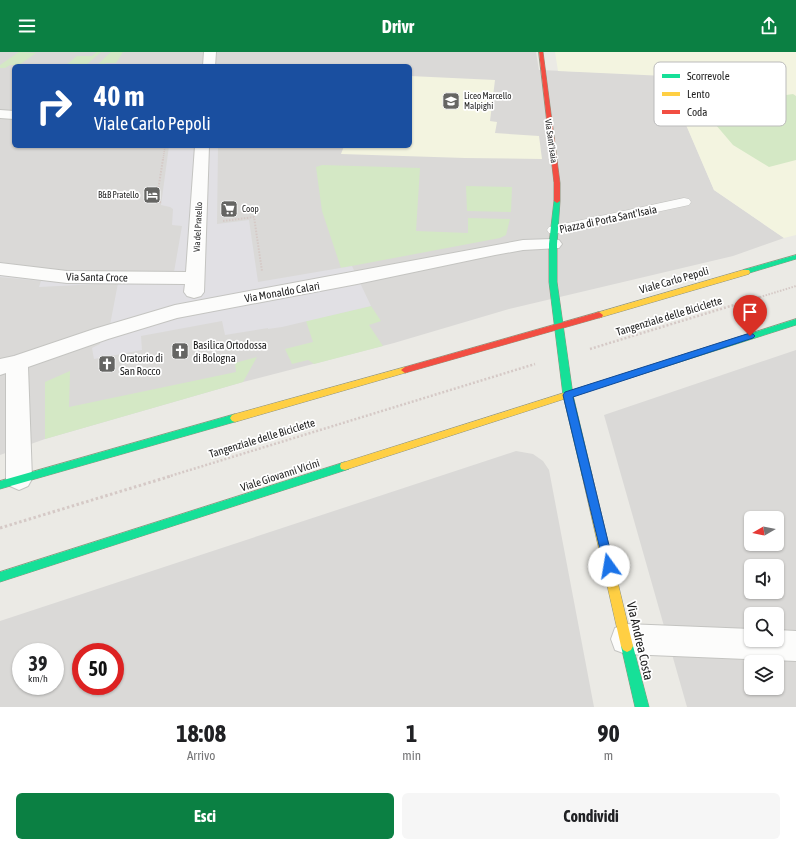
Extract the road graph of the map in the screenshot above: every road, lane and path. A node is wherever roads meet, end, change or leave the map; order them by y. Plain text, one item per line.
1 (210, 52) edge
2 (541, 52) edge
3 (209, 64) edge
4 (0, 114) edge
5 (12, 115) edge
6 (165, 148) edge
7 (202, 148) edge
8 (161, 202) dead end
9 (684, 202) dead end
10 (222, 221) dead end
11 (553, 237) junction
12 (796, 257) edge
13 (0, 269) edge
14 (262, 273) dead end
15 (196, 278) junction
16 (796, 286) edge
17 (193, 308) junction
18 (796, 322) edge
19 (558, 326) junction
20 (593, 348) dead end
21 (9, 365) edge
22 (529, 366) dead end
23 (568, 395) junction
24 (10, 482) edge
25 (0, 528) edge
26 (0, 577) edge
27 (626, 639) junction
28 (796, 646) edge
29 (642, 707) edge

1 - 3 street
2 - 11 main road, Via Sant'Isaia
4 - 5 street
6 - 8 path
7 - 15 street, Via del Pratello
9 - 11 lane, Piazza di Porta Sant'Isaia
10 - 14 path
11 - 17 street, Via Monaldo Calari
11 - 19 main road, Piazza di Porta Sant'Isaia
12 - 19 main road, Viale Carlo Pepoli
13 - 15 street, Via Santa Croce
15 - 17 street, Via del Pratello
16 - 20 path, Tangenziale delle Biciclette
17 - 21 street, Via Monaldo Calari
18 - 23 main road
19 - 23 main road, Piazza di Porta Sant'Isaia
19 - 24 main road
21 - 24 street, Via Monaldo Calari
22 - 25 path, Tangenziale delle Biciclette
23 - 26 main road, Viale Giovanni Vicini
23 - 27 main road, Via Andrea Costa
27 - 28 street
27 - 29 main road, Via Andrea Costa

